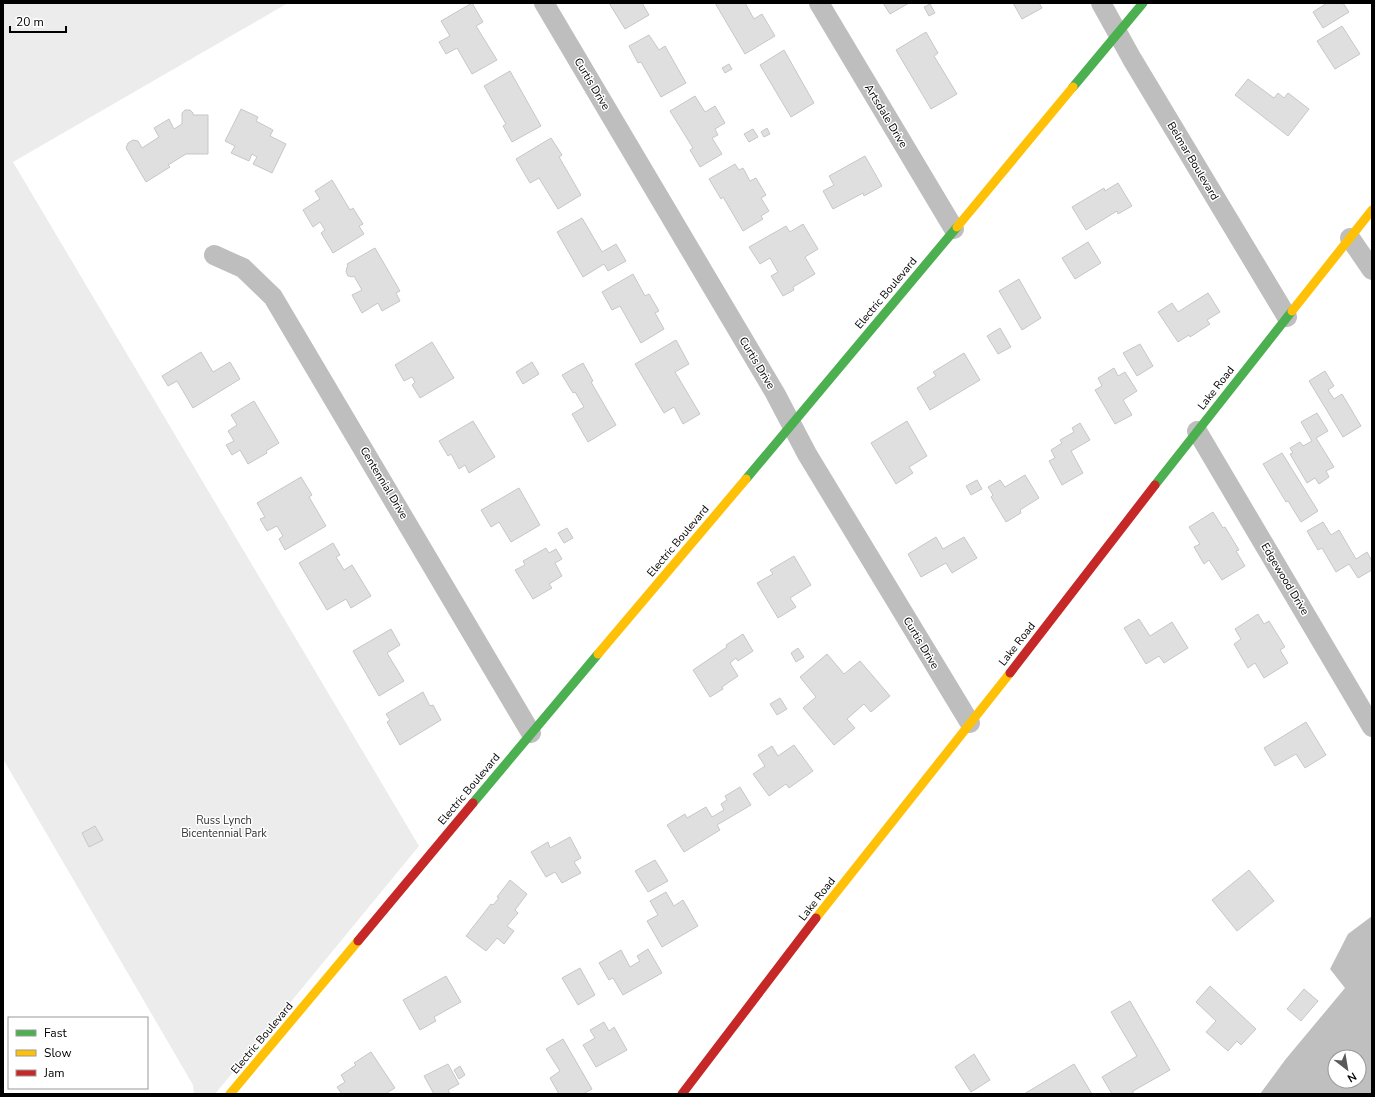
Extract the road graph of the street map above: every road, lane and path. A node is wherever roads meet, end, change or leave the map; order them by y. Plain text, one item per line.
1 (544, 3) edge
2 (819, 3) edge
3 (1101, 3) edge
4 (1143, 3) edge
5 (1118, 33) junction
6 (1372, 210) edge
7 (954, 229) junction
8 (1350, 238) junction
9 (214, 255) dead end
10 (1372, 270) edge
11 (1287, 317) junction
12 (792, 425) junction
13 (1197, 431) junction
14 (970, 724) junction
15 (1372, 727) edge
16 (532, 733) junction
17 (230, 1094) edge
18 (682, 1094) edge

1 - 12 street, Curtis Drive
2 - 7 street, Artsdale Drive
3 - 5 street, Belmar Boulevard
4 - 5 street, Electric Boulevard
5 - 7 street, Electric Boulevard
5 - 11 street, Belmar Boulevard
6 - 8 street, Lake Road
7 - 12 street, Electric Boulevard
8 - 10 street
8 - 11 street, Lake Road
9 - 16 street, Centennial Drive
11 - 13 street, Lake Road
12 - 14 street, Curtis Drive
12 - 16 street, Electric Boulevard
13 - 14 street, Lake Road
13 - 15 street, Edgewood Drive
14 - 18 street, Lake Road
16 - 17 street, Electric Boulevard

